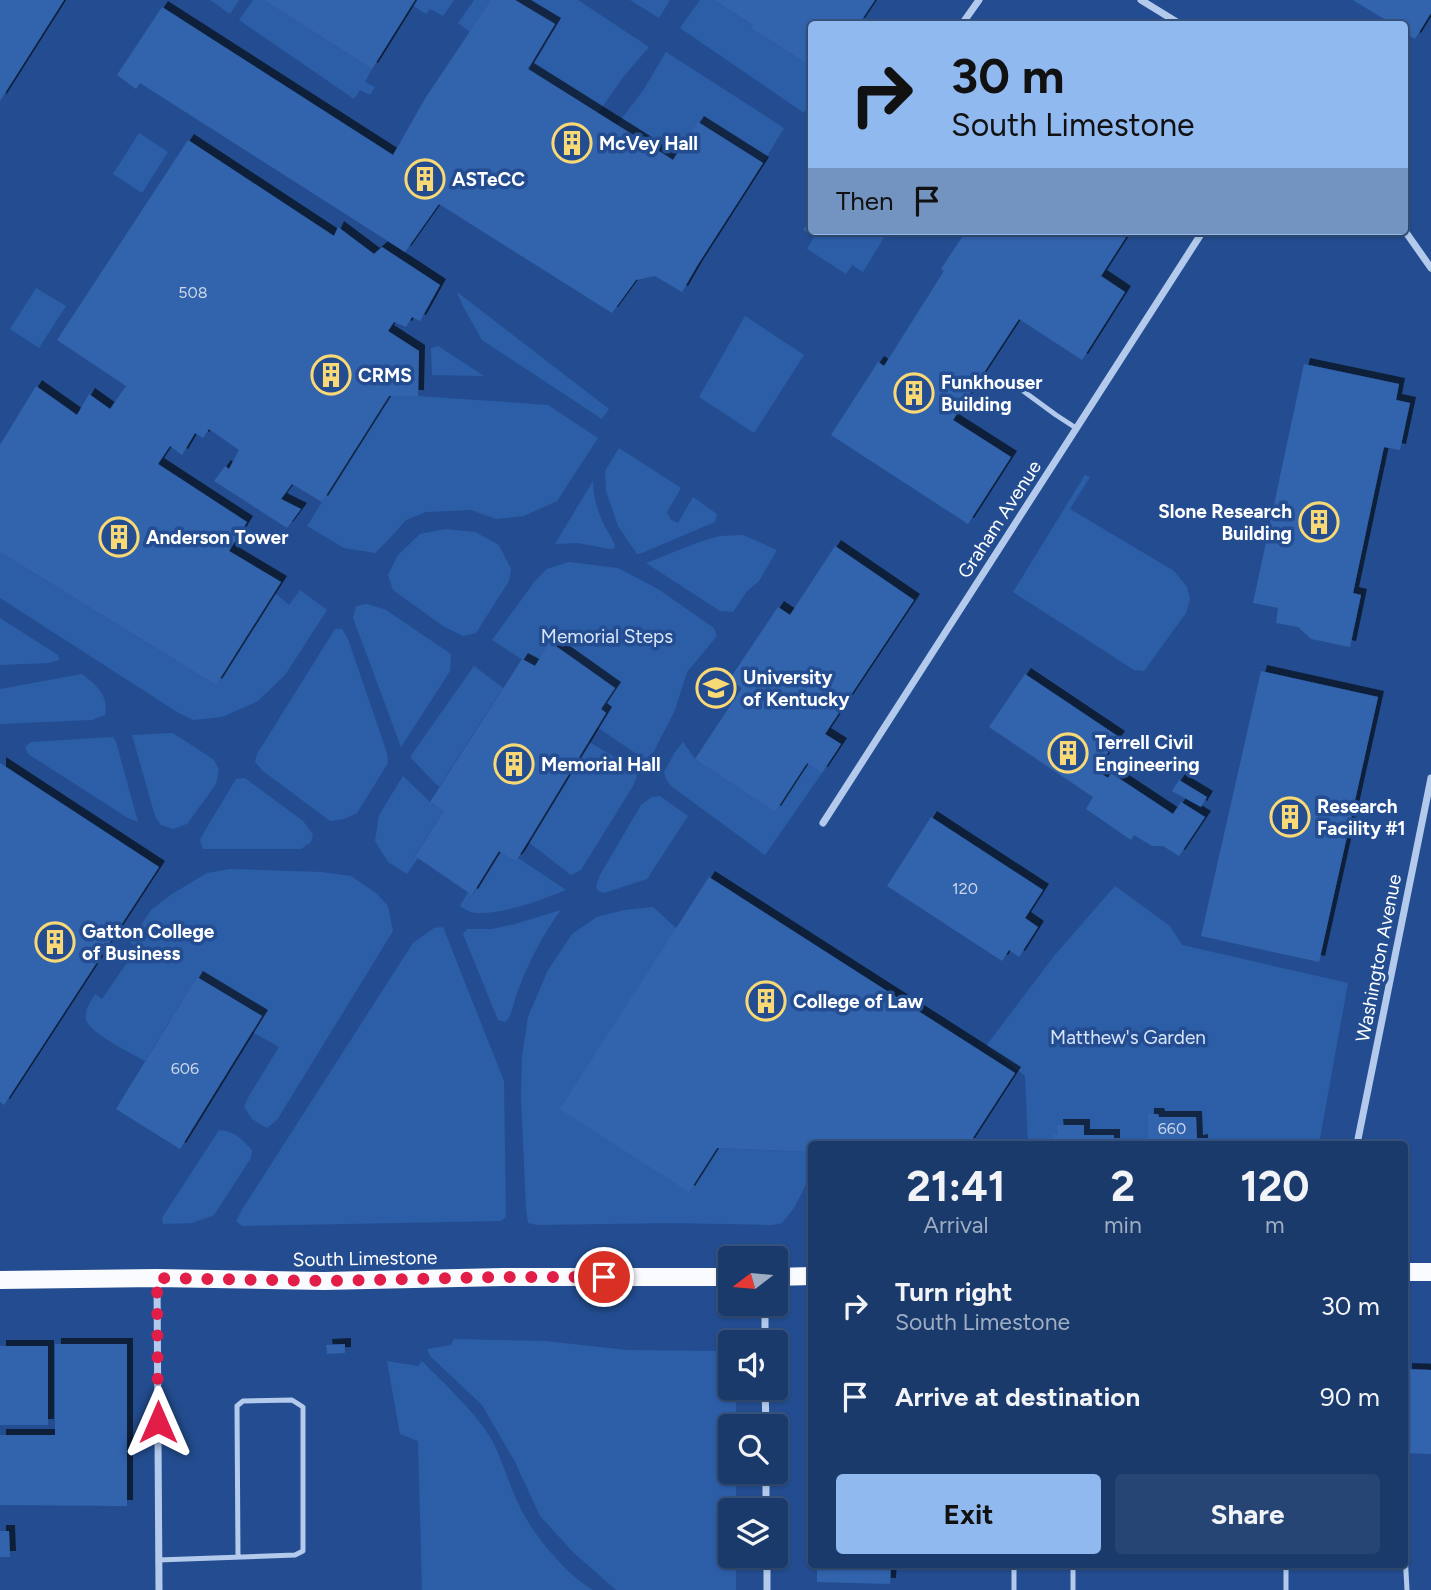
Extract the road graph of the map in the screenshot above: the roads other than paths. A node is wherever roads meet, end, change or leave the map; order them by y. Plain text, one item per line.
1 (979, 0) edge
2 (1140, 0) edge
3 (964, 21) edge
4 (1175, 21) edge
5 (1200, 235) edge
6 (1408, 235) edge
7 (1431, 268) edge
8 (1015, 385) dead end
9 (1076, 428) junction
10 (1431, 778) edge
11 (823, 823) dead end
12 (1358, 1141) edge
13 (1408, 1272) edge
14 (1431, 1272) edge
15 (808, 1276) edge
16 (718, 1277) edge
17 (788, 1277) edge
18 (157, 1278) junction
19 (0, 1280) edge
20 (238, 1557) junction
21 (158, 1560) junction
22 (767, 1568) edge
23 (1014, 1568) edge
24 (1073, 1568) edge
25 (1286, 1568) edge
26 (1406, 1568) edge
27 (159, 1590) edge
28 (767, 1590) edge
29 (1014, 1590) edge
30 (1073, 1590) edge
31 (1286, 1590) edge
32 (1407, 1590) edge

1 - 3 street
2 - 4 street
5 - 9 street, Graham Avenue
6 - 7 street
8 - 9 lane
9 - 11 street, Graham Avenue
10 - 12 street, Washington Avenue
13 - 14 main road
15 - 17 main road
16 - 18 main road, South Limestone
18 - 19 main road, South Limestone
18 - 21 street
20 - 20 lane
20 - 21 lane
21 - 27 street
22 - 28 street
23 - 29 lane
24 - 30 lane
25 - 31 lane
26 - 32 lane

